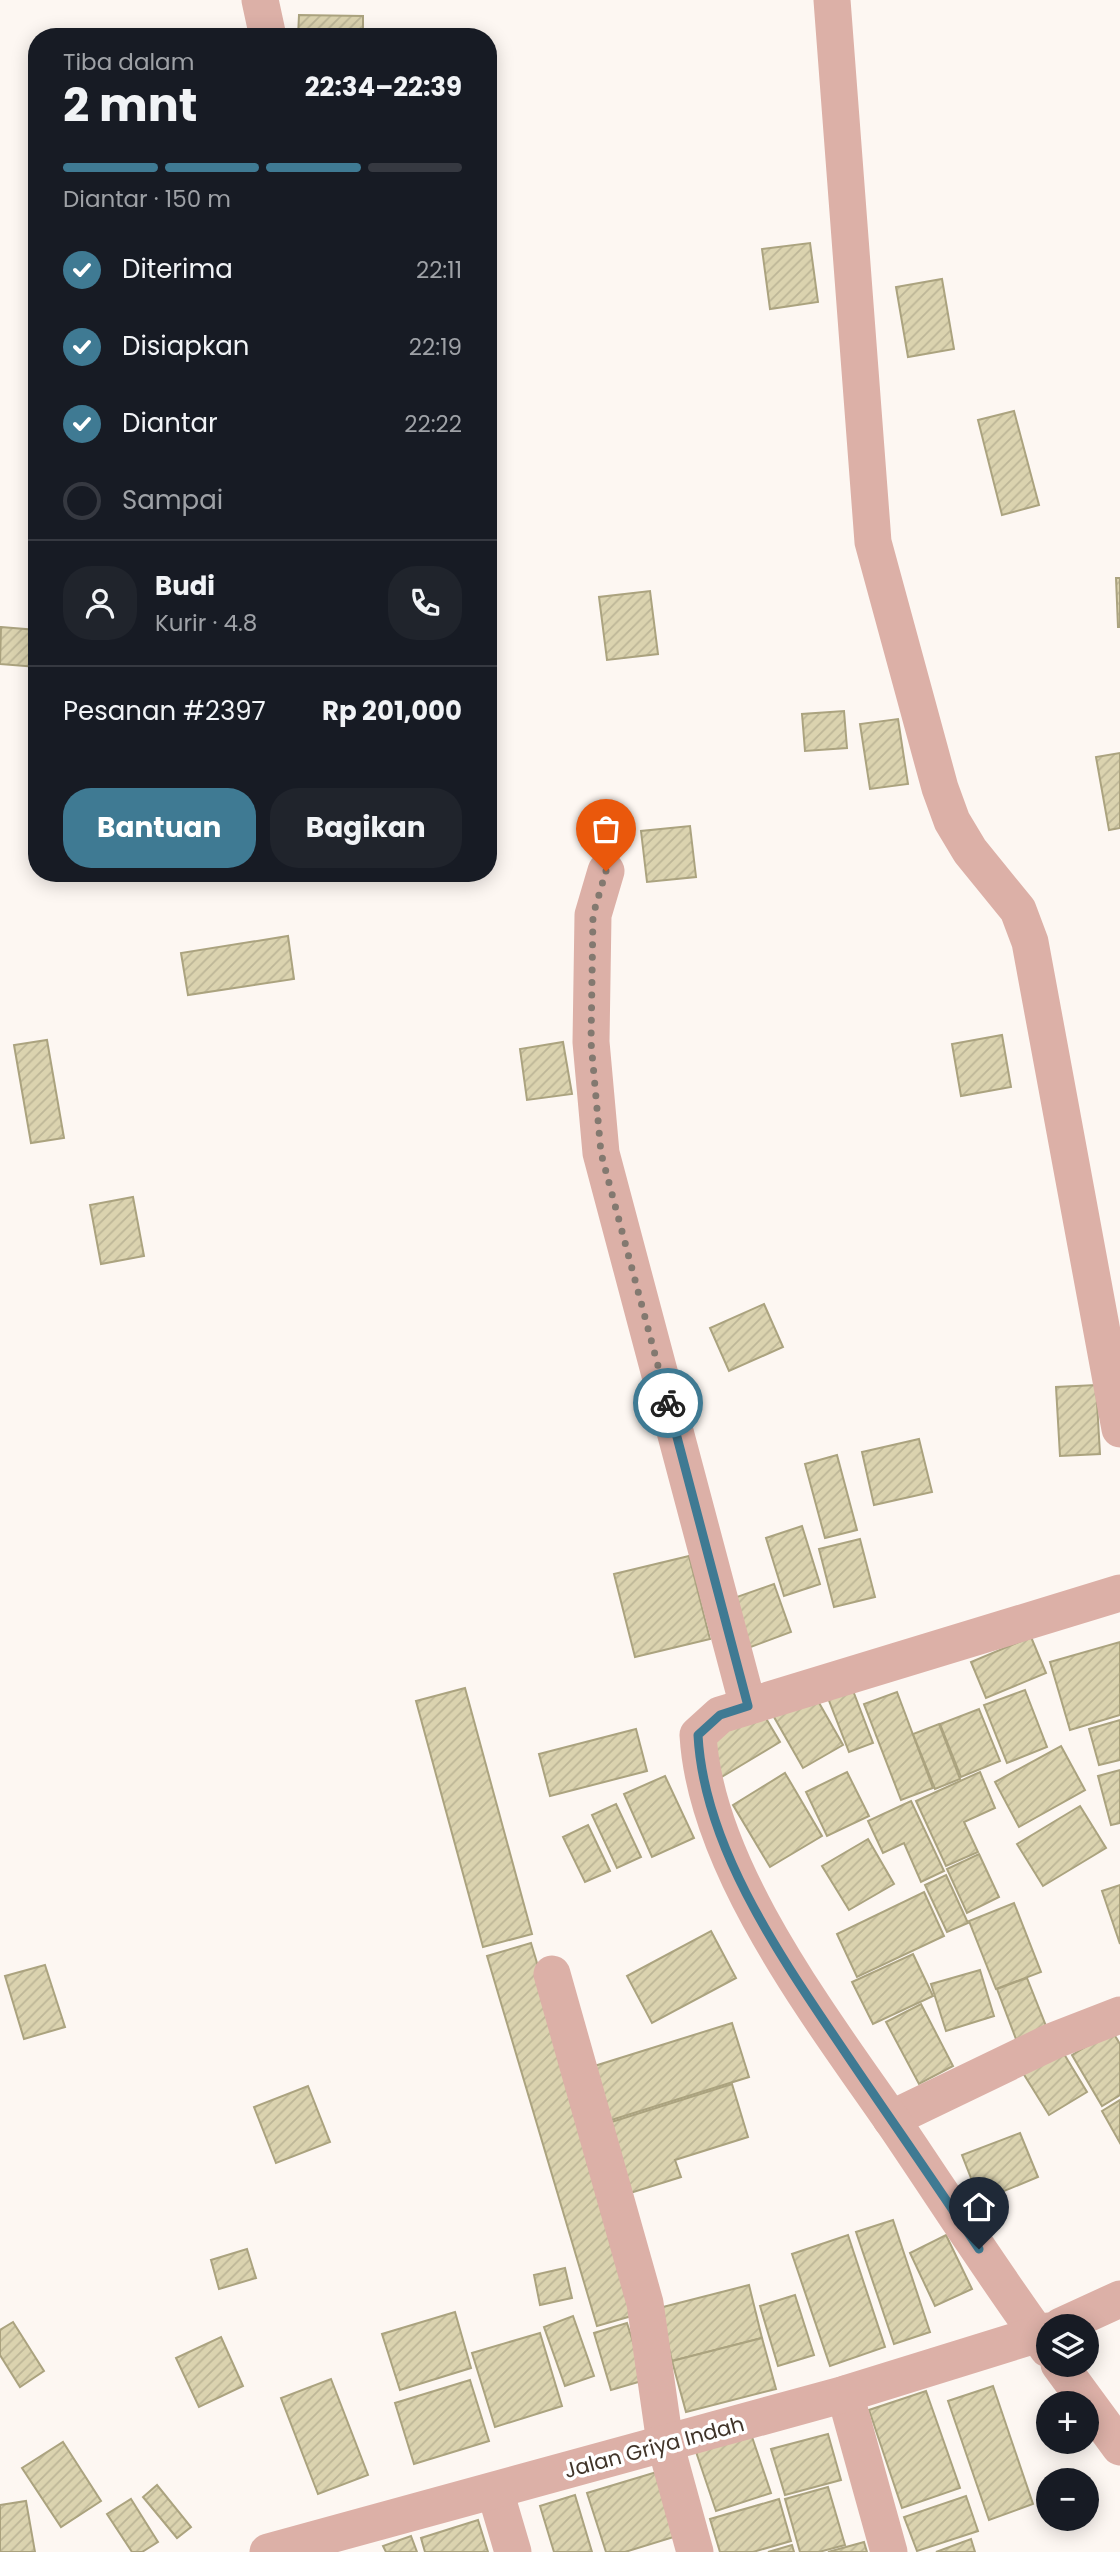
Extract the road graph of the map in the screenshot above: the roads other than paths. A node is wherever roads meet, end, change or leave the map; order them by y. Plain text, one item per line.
1 (260, 0) edge
2 (832, 0) edge
3 (266, 28) edge
4 (606, 871) dead end
5 (1120, 1429) edge
6 (1120, 1593) edge
7 (748, 1706) junction
8 (552, 1974) dead end
9 (1120, 2015) edge
10 (891, 2119) junction
11 (1120, 2299) edge
12 (1095, 2314) edge
13 (1036, 2320) edge
14 (1036, 2345) edge
15 (1074, 2377) edge
16 (845, 2394) junction
17 (665, 2443) junction
18 (1120, 2447) edge
19 (495, 2491) junction
20 (285, 2550) edge
21 (513, 2552) edge
22 (695, 2552) edge
23 (889, 2552) edge

1 - 3 street
2 - 5 street
4 - 7 street
6 - 7 street
7 - 10 street
8 - 17 street
9 - 10 street
10 - 13 street
11 - 12 street, Jalan Griya Indah
14 - 16 street, Jalan Griya Indah
15 - 18 street
16 - 17 street, Jalan Griya Indah
16 - 23 street
17 - 19 street, Jalan Griya Indah
17 - 22 street
19 - 20 street, Jalan Griya Indah
19 - 21 street

